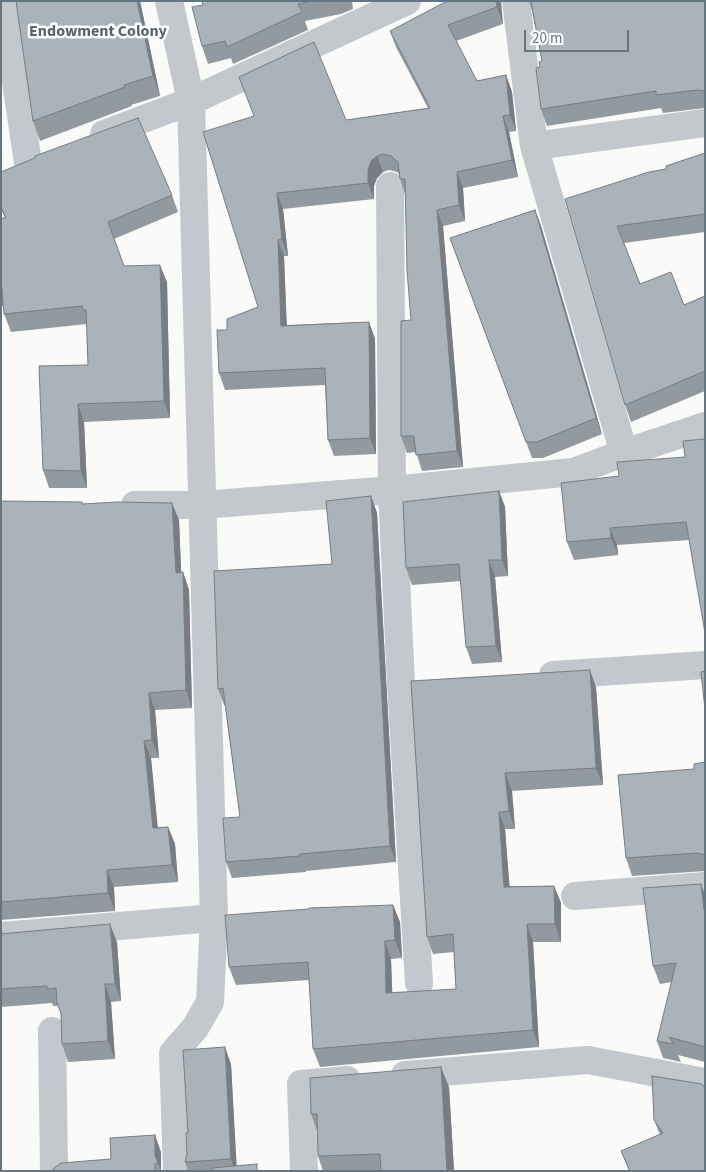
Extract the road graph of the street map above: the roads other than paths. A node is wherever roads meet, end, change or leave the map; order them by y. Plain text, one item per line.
1 (4, 1) edge
2 (169, 1) edge
3 (407, 1) edge
4 (516, 1) edge
5 (360, 12) edge
6 (191, 101) junction
7 (705, 123) edge
8 (82, 142) edge
9 (534, 146) junction
10 (55, 153) edge
11 (28, 163) junction
12 (1, 172) edge
13 (390, 186) dead end
14 (705, 426) edge
15 (624, 453) junction
16 (392, 490) junction
17 (106, 504) edge
18 (202, 505) junction
19 (705, 665) edge
20 (529, 676) edge
21 (705, 886) edge
22 (575, 896) dead end
23 (214, 918) junction
24 (1, 936) edge
25 (419, 983) dead end
26 (52, 1031) dead end
27 (705, 1082) edge
28 (54, 1171) edge
29 (177, 1171) edge
30 (304, 1171) edge

1 - 11 street
2 - 6 street
3 - 5 street
4 - 9 street
5 - 6 street
6 - 8 street
6 - 18 street
7 - 9 street
9 - 15 street
10 - 11 street
11 - 12 street
13 - 16 street
14 - 15 street
15 - 16 street
16 - 18 street
16 - 25 street
17 - 18 street
18 - 23 street
19 - 20 street
21 - 22 street
23 - 24 street
23 - 29 street
26 - 28 street
27 - 30 street

